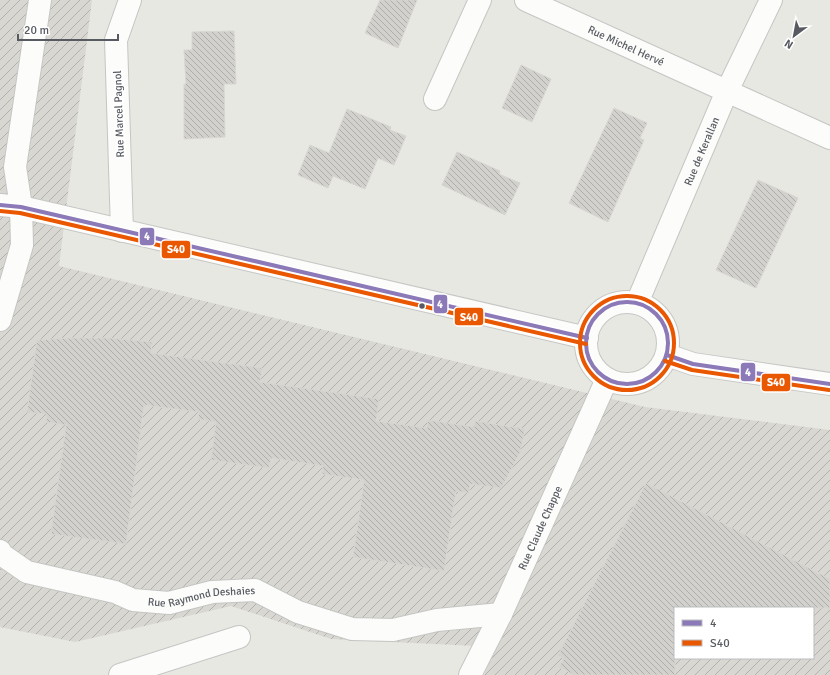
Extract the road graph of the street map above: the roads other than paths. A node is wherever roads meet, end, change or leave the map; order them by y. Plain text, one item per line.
1 (40, 0) edge
2 (130, 0) edge
3 (480, 0) edge
4 (526, 0) edge
5 (771, 0) edge
6 (727, 91) junction
7 (435, 99) dead end
8 (830, 138) edge
9 (0, 205) edge
10 (22, 208) junction
11 (122, 231) junction
12 (637, 303) junction
13 (0, 320) edge
14 (587, 338) junction
15 (667, 355) junction
16 (607, 379) junction
17 (830, 384) edge
18 (0, 551) edge
19 (501, 614) junction
20 (239, 638) dead end
21 (120, 675) edge
22 (470, 675) edge

1 - 10 street
2 - 11 street, Rue Marcel Pagnol
3 - 7 street
4 - 6 street, Rue Michel Hervé
5 - 6 street, Rue de Kerallan
6 - 8 street, Rue Michel Hervé
6 - 12 street, Rue de Kerallan
9 - 10 street
10 - 11 street
10 - 13 street
11 - 14 street
12 - 14 street
12 - 15 street
14 - 16 street
15 - 16 street
15 - 17 street
16 - 19 street, Rue Claude Chappe
18 - 19 street, Rue Raymond Deshaies
19 - 22 street, Rue Claude Chappe
20 - 21 street

